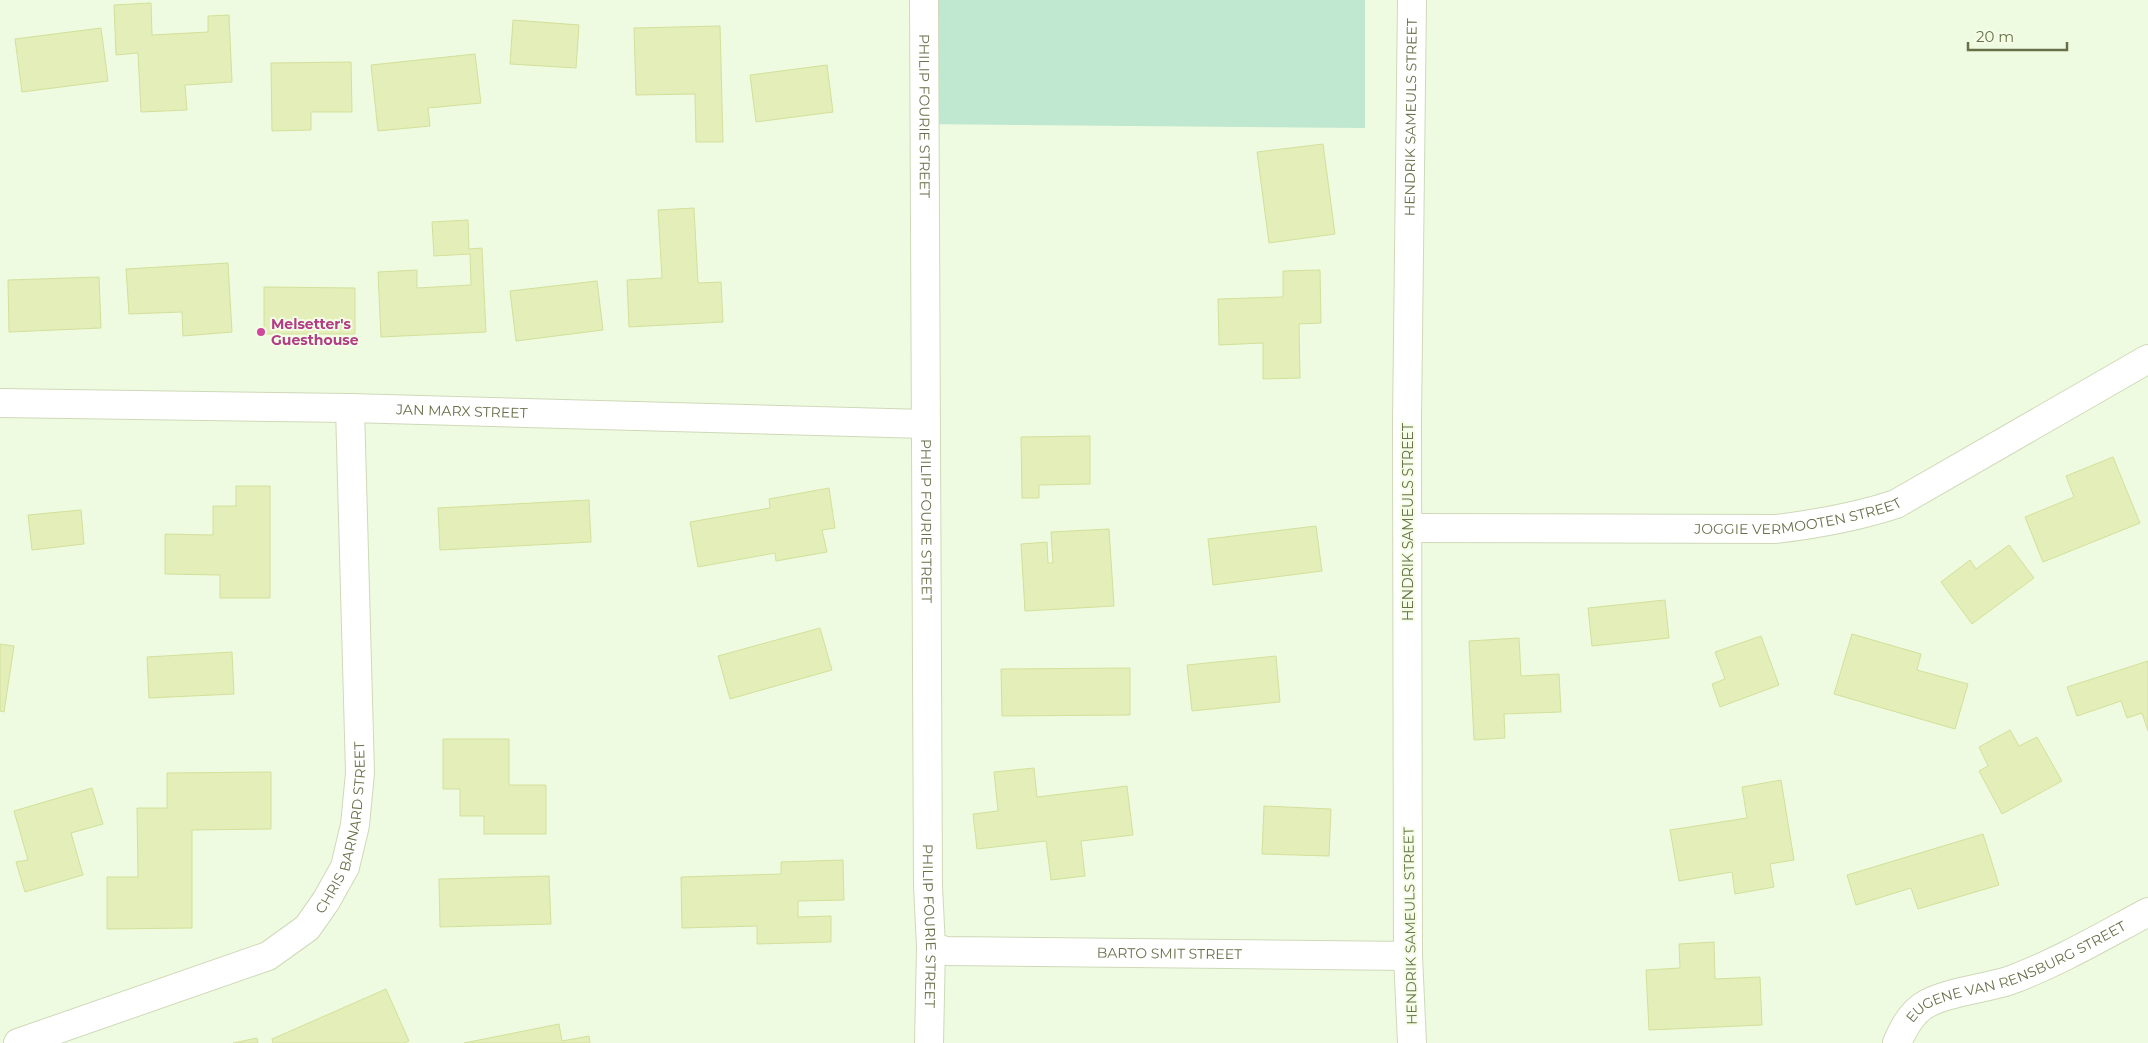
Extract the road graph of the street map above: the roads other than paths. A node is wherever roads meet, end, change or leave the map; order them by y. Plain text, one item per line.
1 (924, 0) edge
2 (1412, 0) edge
3 (2148, 358) edge
4 (0, 403) edge
5 (350, 408) junction
6 (925, 424) junction
7 (1409, 528) junction
8 (2148, 912) edge
9 (930, 947) junction
10 (1408, 956) junction
11 (18, 1043) edge
12 (929, 1043) edge
13 (1412, 1043) edge
14 (1897, 1043) edge

1 - 6 street, PHILIP FOURIE STREET
2 - 7 street, HENDRIK SAMEULS STREET
3 - 7 street, JOGGIE VERMOOTEN STREET
4 - 5 street, JAN MARX STREET
5 - 6 street, JAN MARX STREET
5 - 11 street, CHRIS BARNARD STREET
6 - 9 street, PHILIP FOURIE STREET
7 - 10 street, HENDRIK SAMEULS STREET
8 - 14 street, EUGENE VAN RENSBURG STREET
9 - 10 street, BARTO SMIT STREET
9 - 12 street, PHILIP FOURIE STREET
10 - 13 street, HENDRIK SAMEULS STREET

